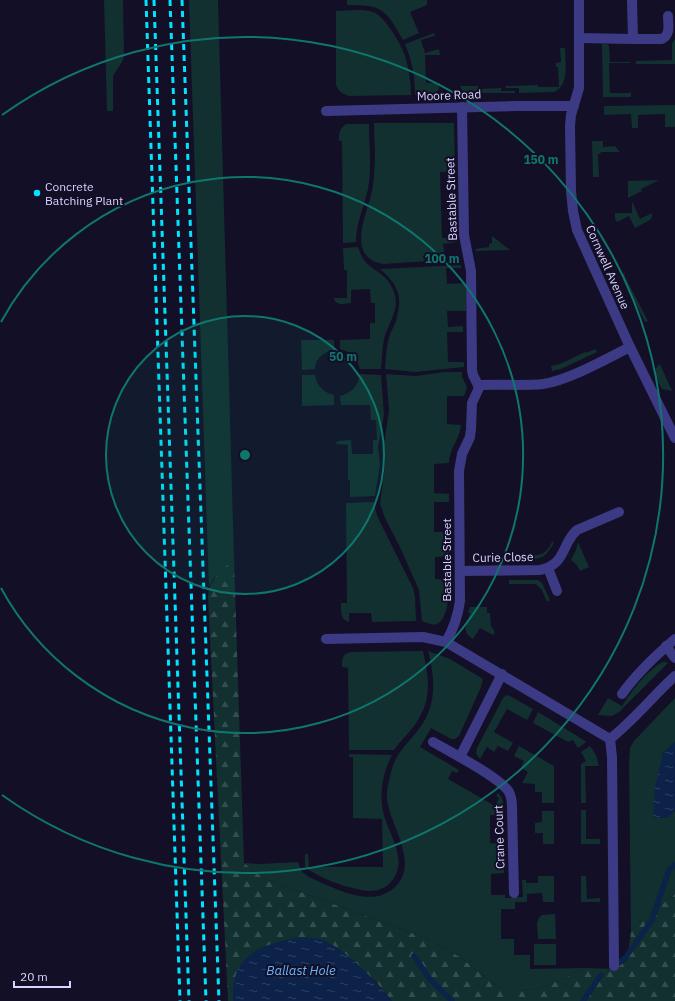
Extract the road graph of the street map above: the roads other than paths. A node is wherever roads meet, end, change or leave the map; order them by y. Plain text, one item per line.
1 (579, 0) edge
2 (632, 0) edge
3 (668, 16) dead end
4 (579, 38) junction
5 (633, 39) junction
6 (574, 106) junction
7 (462, 107) junction
8 (326, 111) dead end
9 (630, 347) junction
10 (478, 384) junction
11 (675, 438) edge
12 (619, 512) dead end
13 (548, 568) junction
14 (460, 571) junction
15 (557, 591) dead end
16 (326, 639) dead end
17 (675, 639) edge
18 (446, 642) junction
19 (666, 646) junction
20 (675, 658) edge
21 (502, 674) junction
22 (675, 676) edge
23 (622, 694) dead end
24 (610, 739) junction
25 (433, 742) dead end
26 (460, 757) junction
27 (514, 893) dead end
28 (614, 966) dead end

1 - 4 street, Cornwell Avenue
2 - 5 street
3 - 5 street
4 - 5 street
4 - 6 street, Cornwell Avenue
6 - 7 street, Moore Road
6 - 9 street, Cornwell Avenue
7 - 8 street, Moore Road
7 - 10 street, Bastable Street
9 - 10 street
9 - 11 street, Cornwell Avenue
10 - 14 street, Bastable Street
12 - 13 street, Curie Close
13 - 14 street, Curie Close
13 - 15 street
14 - 18 street, Bastable Street
16 - 18 street
17 - 19 street
18 - 21 street
19 - 20 street
19 - 23 street
21 - 24 street
21 - 26 street
22 - 24 street
24 - 28 street
25 - 26 street, Crane Court
26 - 27 street, Crane Court

